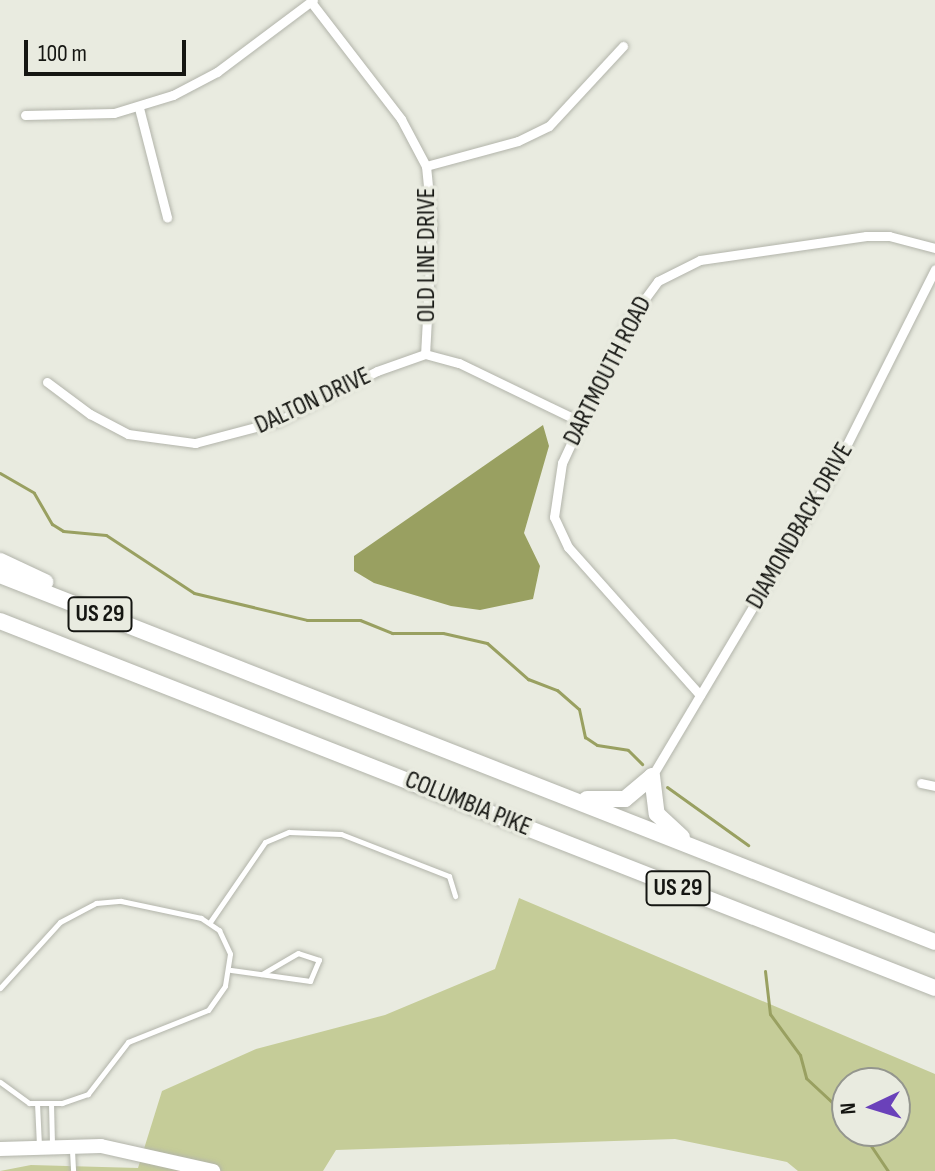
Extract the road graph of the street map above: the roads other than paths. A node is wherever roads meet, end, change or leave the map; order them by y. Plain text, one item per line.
1 (312, 1) edge
2 (623, 46) dead end
3 (139, 108) junction
4 (25, 115) dead end
5 (426, 166) junction
6 (167, 217) dead end
7 (935, 248) edge
8 (935, 269) edge
9 (425, 354) junction
10 (47, 382) dead end
11 (579, 421) junction
12 (0, 561) edge
13 (0, 575) edge
14 (0, 621) edge
15 (0, 631) edge
16 (199, 653) junction
17 (131, 672) junction
18 (700, 695) junction
19 (652, 776) junction
20 (921, 783) dead end
21 (935, 786) edge
22 (569, 798) junction
23 (699, 850) junction
24 (455, 896) dead end
25 (210, 922) junction
26 (935, 942) edge
27 (231, 970) junction
28 (262, 974) junction
29 (0, 988) edge
30 (935, 988) edge
31 (0, 1082) edge
32 (37, 1103) junction
33 (51, 1103) junction
34 (46, 1145) junction
35 (72, 1145) junction
36 (0, 1149) edge
37 (73, 1171) edge
38 (213, 1171) edge

1 - 3 street
1 - 5 street, OLD LINE DRIVE
2 - 5 street
3 - 4 street
3 - 6 street
5 - 9 street, OLD LINE DRIVE
7 - 11 street, DARTMOUTH ROAD
8 - 18 street, DIAMONDBACK DRIVE
9 - 10 street, DALTON DRIVE
9 - 11 street
11 - 18 street, DARTMOUTH ROAD
12 - 16 highway
13 - 16 highway, COLUMBIA PIKE / US 29
14 - 17 highway, COLUMBIA PIKE / US 29
15 - 17 highway
16 - 22 highway, COLUMBIA PIKE / US 29
17 - 30 highway, COLUMBIA PIKE / US 29
18 - 19 street, DIAMONDBACK DRIVE
19 - 22 highway
19 - 23 highway
20 - 21 street
22 - 23 highway, COLUMBIA PIKE / US 29
23 - 26 highway, COLUMBIA PIKE / US 29
24 - 25 lane
25 - 27 lane
25 - 29 lane
27 - 28 lane
27 - 33 lane
28 - 28 lane
31 - 32 lane
32 - 33 lane
32 - 34 lane
33 - 34 lane
34 - 35 main road
34 - 36 main road
35 - 37 lane
35 - 38 main road

